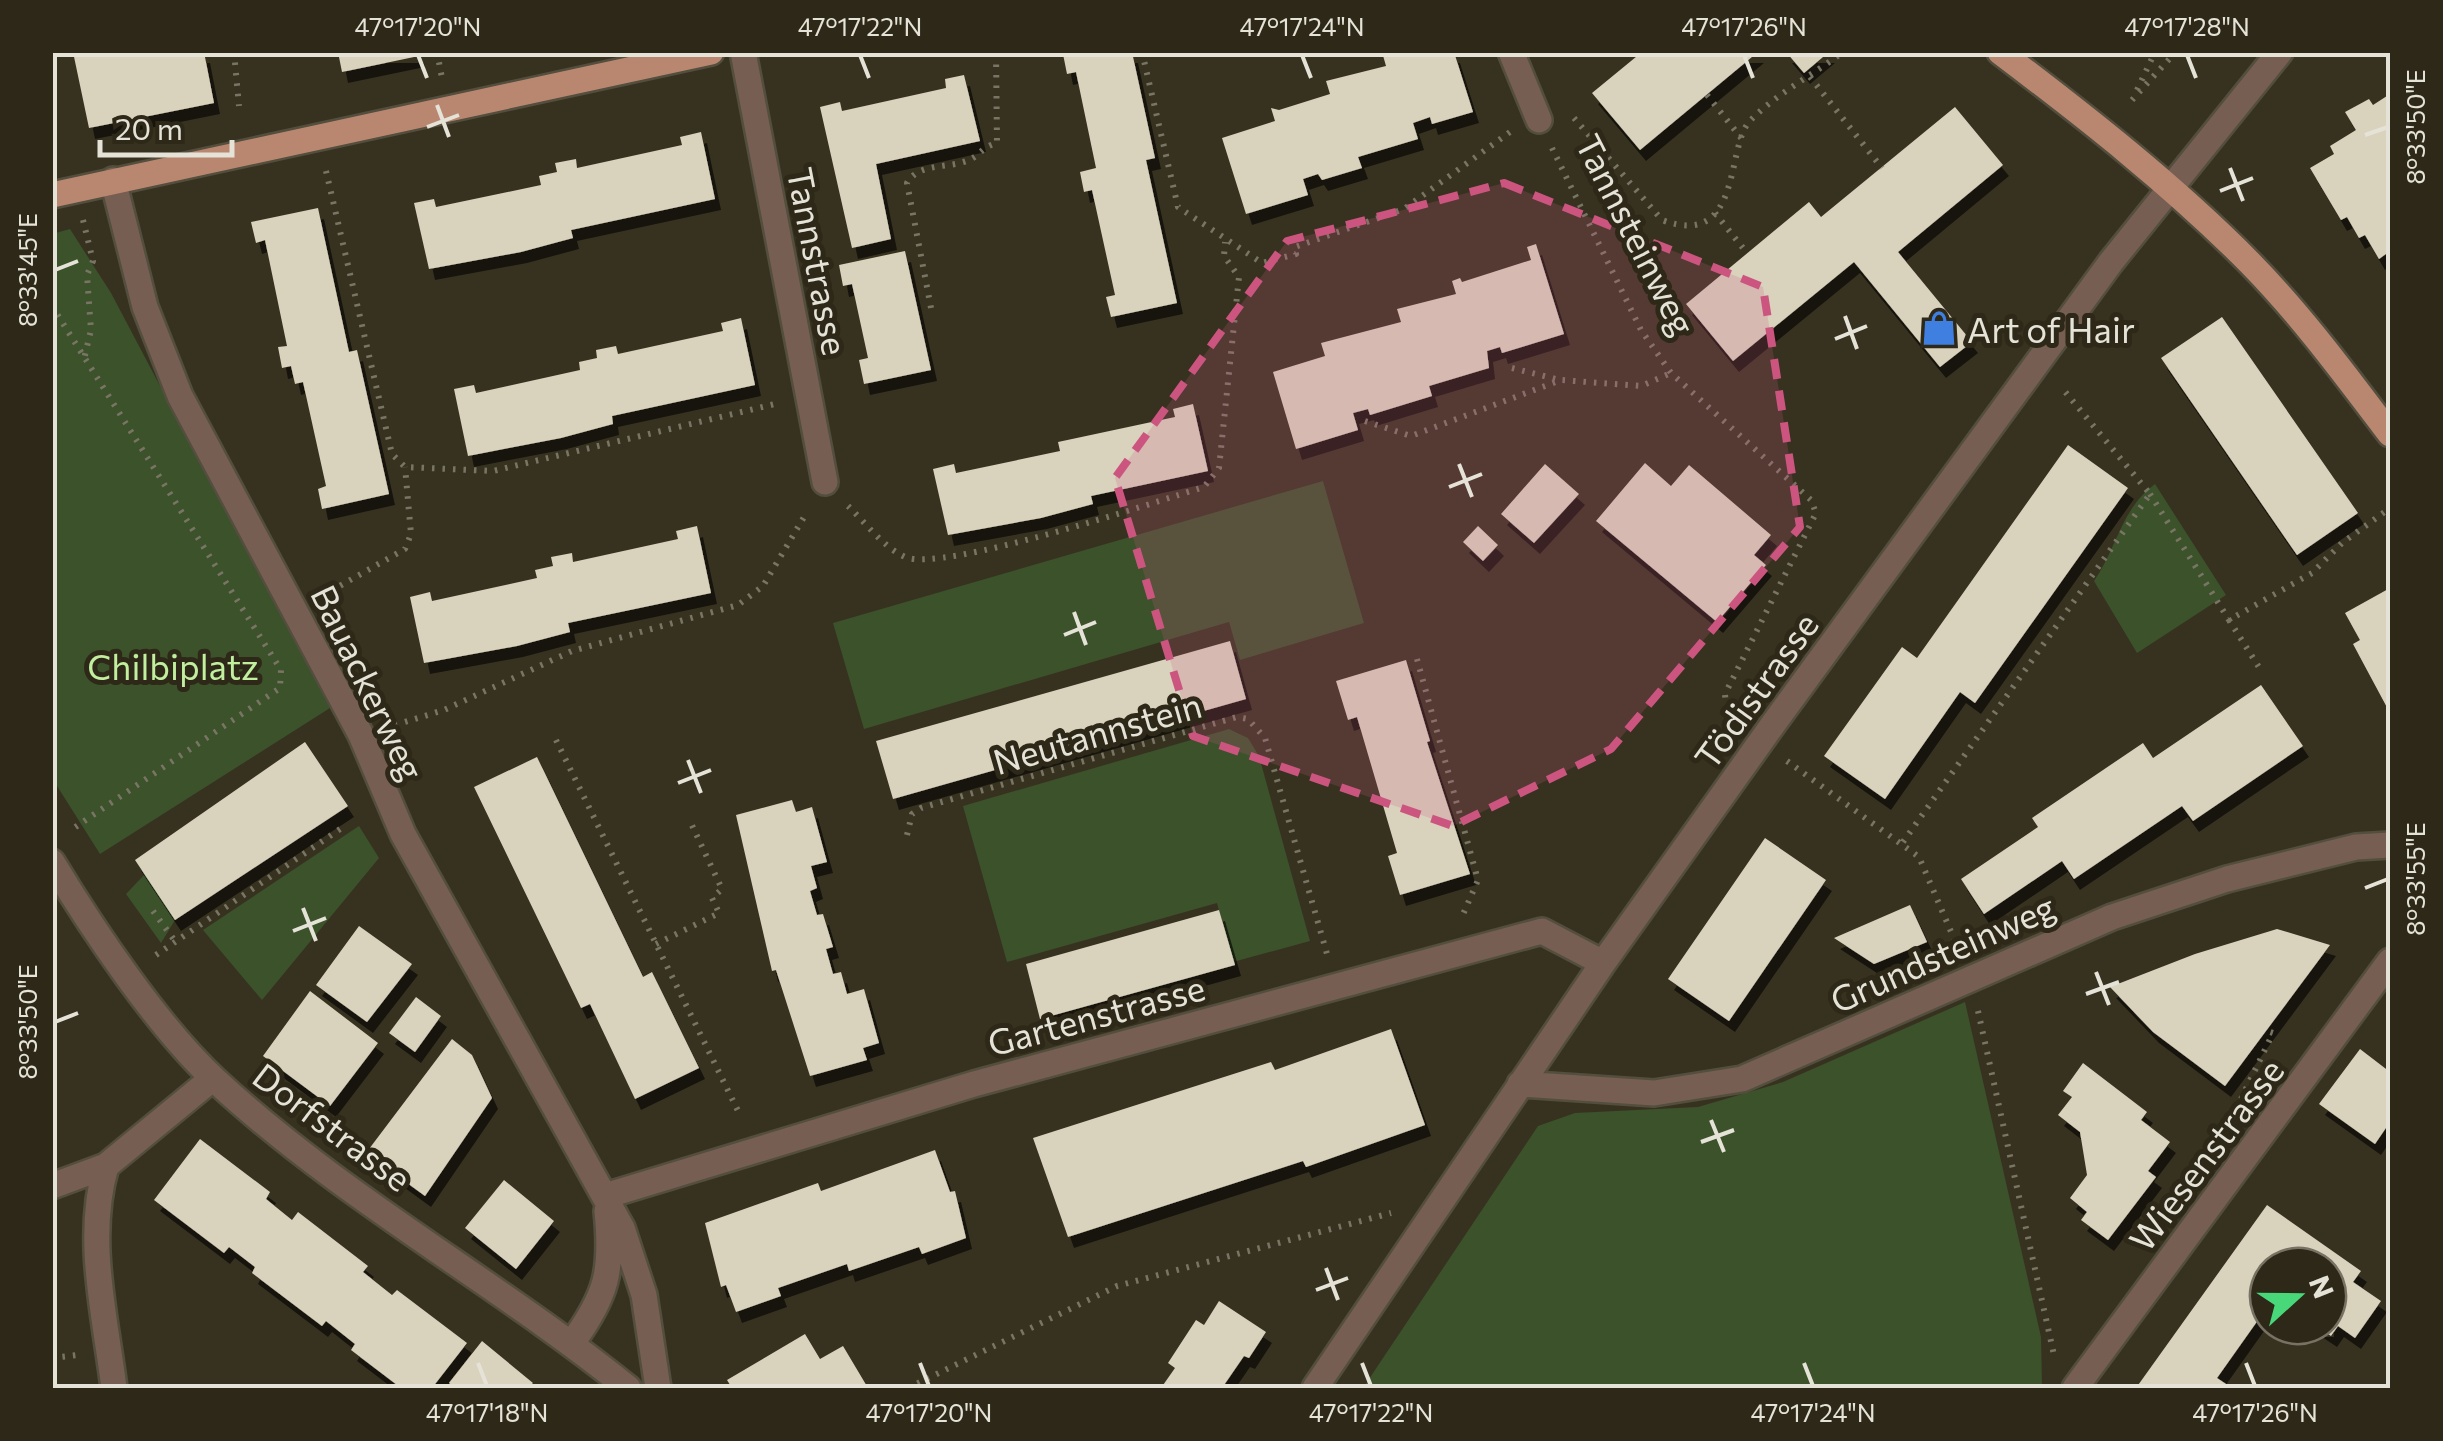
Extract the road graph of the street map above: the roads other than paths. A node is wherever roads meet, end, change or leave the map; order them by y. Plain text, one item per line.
1 (711, 52) edge
2 (743, 52) edge
3 (1511, 52) edge
4 (2000, 52) edge
5 (2280, 52) edge
6 (1539, 120) road end
7 (112, 180) junction
8 (2168, 188) junction
9 (52, 195) edge
10 (2390, 434) edge
11 (825, 482) road end
12 (2390, 845) edge
13 (52, 862) edge
14 (2390, 961) edge
15 (1603, 964) junction
16 (213, 1078) junction
17 (1520, 1084) junction
18 (106, 1166) junction
19 (52, 1186) edge
20 (605, 1196) junction
21 (572, 1343) junction
22 (114, 1388) edge
23 (628, 1388) edge
24 (658, 1388) edge
25 (1315, 1388) edge
26 (2075, 1388) edge

1 - 7 main road
2 - 11 street, Tannstrasse
3 - 6 street, Tannsteinweg
4 - 8 main road
5 - 8 street, Tödistrasse
7 - 9 main road
7 - 20 street, Bauackerweg
8 - 10 main road
8 - 15 street, Tödistrasse
12 - 17 street, Grundsteinweg
13 - 16 street, Dorfstrasse
14 - 26 street, Wiesenstrasse
15 - 17 street, Tödistrasse
15 - 20 street, Gartenstrasse
16 - 18 street
16 - 21 street, Dorfstrasse
17 - 25 street, Tödistrasse
18 - 19 street
18 - 22 street
20 - 21 street
20 - 24 street
21 - 23 street, Dorfstrasse

